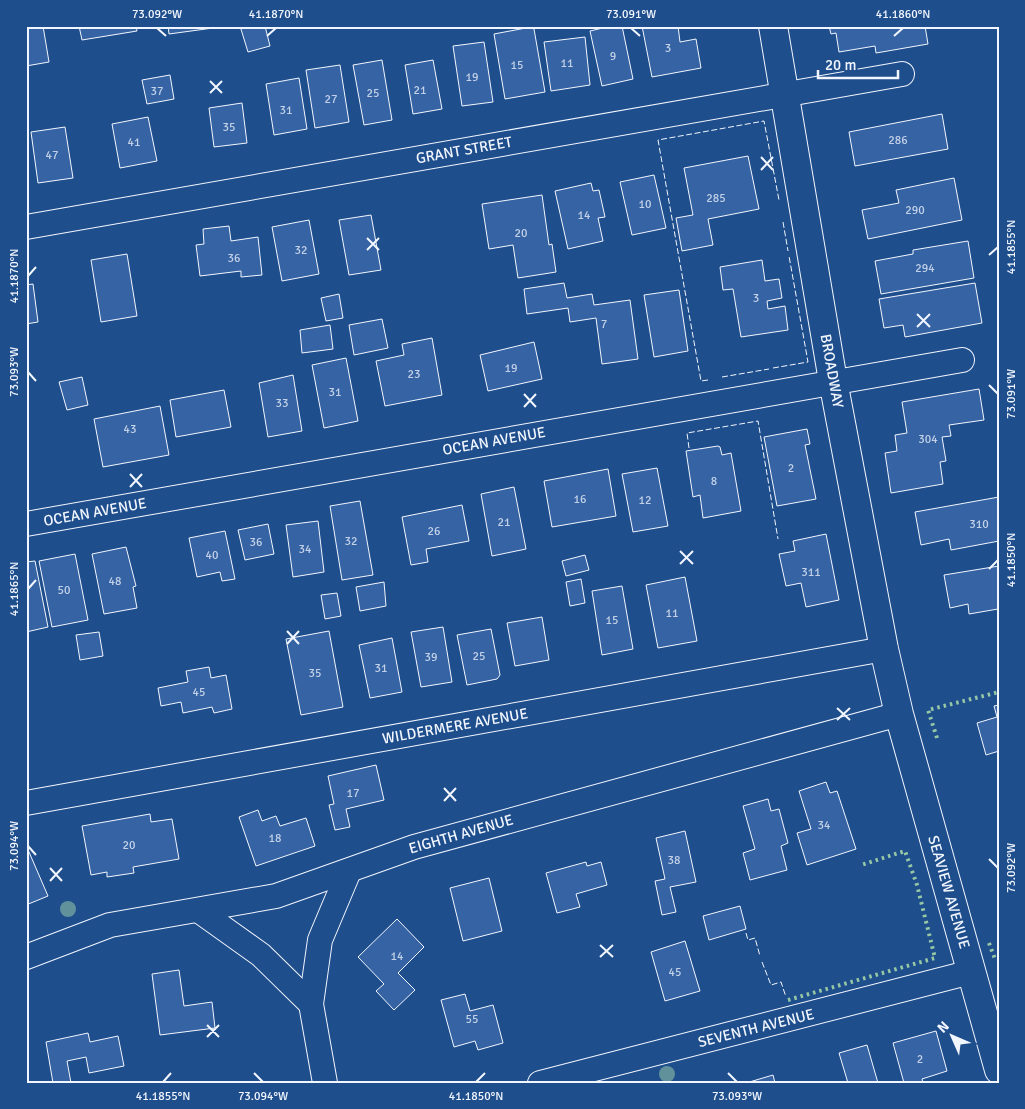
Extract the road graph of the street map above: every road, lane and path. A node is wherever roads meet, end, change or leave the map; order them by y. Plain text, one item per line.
1 (773, 26) edge
2 (902, 74) dead end
3 (785, 94) junction
4 (26, 227) edge
5 (962, 360) dead end
6 (833, 381) junction
7 (26, 524) edge
8 (884, 649) junction
9 (899, 714) junction
10 (26, 803) edge
11 (349, 871) junction
12 (198, 910) junction
13 (26, 958) edge
14 (971, 972) junction
15 (310, 1004) junction
16 (999, 1070) edge
17 (325, 1083) edge
18 (540, 1083) edge

1 - 3 street, BROADWAY
2 - 3 street, GRANT STREET
3 - 4 street, GRANT STREET
3 - 6 street, BROADWAY
5 - 6 street, OCEAN AVENUE
6 - 7 street, OCEAN AVENUE
6 - 8 street, BROADWAY
8 - 9 street, BROADWAY
8 - 10 street, WILDERMERE AVENUE
9 - 11 street, EIGHTH AVENUE
9 - 14 street, SEAVIEW AVENUE
11 - 12 street, EIGHTH AVENUE
11 - 15 street
12 - 13 street, EIGHTH AVENUE
12 - 15 street
14 - 16 street, SEAVIEW AVENUE
14 - 18 street, SEVENTH AVENUE
15 - 17 street

